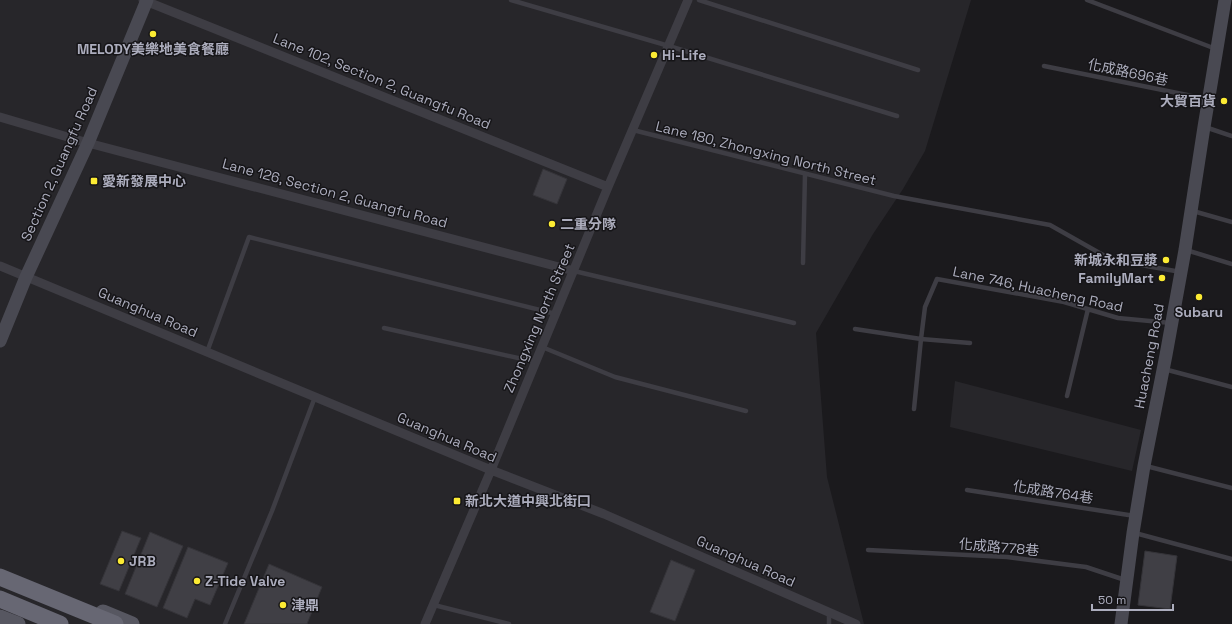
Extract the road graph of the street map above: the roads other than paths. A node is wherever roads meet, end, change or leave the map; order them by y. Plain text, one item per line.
1 (145, 0) edge
2 (511, 0) edge
3 (688, 0) edge
4 (699, 0) edge
5 (1087, 0) edge
6 (1226, 6) edge
7 (669, 46) junction
8 (1217, 49) junction
9 (1044, 66) dead end
10 (918, 70) dead end
11 (1208, 100) junction
12 (897, 116) dead end
13 (0, 117) edge
14 (1204, 127) junction
15 (633, 130) junction
16 (1232, 136) edge
17 (88, 143) junction
18 (805, 174) junction
19 (608, 187) junction
20 (1192, 210) junction
21 (1232, 222) edge
22 (1186, 250) junction
23 (803, 263) dead end
24 (1232, 264) edge
25 (0, 266) edge
26 (574, 271) junction
27 (1182, 272) junction
28 (26, 277) junction
29 (1088, 309) junction
30 (556, 314) junction
31 (794, 323) dead end
32 (1172, 323) junction
33 (384, 328) dead end
34 (855, 329) dead end
35 (921, 339) junction
36 (0, 341) edge
37 (970, 343) dead end
38 (542, 347) junction
39 (207, 352) junction
40 (536, 362) junction
41 (1164, 369) junction
42 (1232, 387) edge
43 (315, 396) junction
44 (1066, 396) dead end
45 (914, 409) dead end
46 (746, 411) dead end
47 (1144, 466) junction
48 (491, 470) junction
49 (1232, 488) edge
50 (967, 490) dead end
51 (1136, 516) junction
52 (1133, 533) junction
53 (868, 550) dead end
54 (1232, 559) edge
55 (0, 570) edge
56 (0, 577) edge
57 (1127, 581) junction
58 (0, 587) edge
59 (0, 599) edge
60 (434, 604) junction
61 (0, 610) edge
62 (828, 613) junction
63 (0, 617) edge
64 (18, 624) edge
65 (35, 624) edge
66 (60, 624) edge
67 (91, 624) edge
68 (116, 624) edge
69 (132, 624) edge
70 (225, 624) edge
71 (425, 624) edge
72 (509, 624) edge
73 (829, 624) edge
74 (856, 624) edge
75 (1122, 624) edge

1 - 17 street, Section 2, Guangfu Road
1 - 19 street, Lane 102, Section 2, Guangfu Road
2 - 7 lane
3 - 7 street, Zhongxing North Street
4 - 10 lane
5 - 8 lane
6 - 8 street, Huacheng Road
7 - 12 lane
7 - 15 street, Zhongxing North Street
8 - 11 street, Huacheng Road
9 - 11 lane, 化成路696巷
11 - 14 street, Huacheng Road
13 - 17 street, Lane 126, Section 2, Guangfu Road
14 - 16 lane
14 - 20 street, Huacheng Road
15 - 18 lane, Lane 180, Zhongxing North Street
15 - 19 street, Zhongxing North Street
17 - 26 street, Lane 126, Section 2, Guangfu Road
17 - 28 street, Section 2, Guangfu Road
18 - 23 lane
18 - 27 lane, Lane 180, Zhongxing North Street
19 - 26 street, Zhongxing North Street
20 - 21 lane
20 - 22 street, Huacheng Road
22 - 24 lane
22 - 27 street, Huacheng Road
25 - 28 street, Guanghua Road
26 - 30 street, Zhongxing North Street
26 - 31 lane
27 - 32 street, Huacheng Road
28 - 36 street, Section 2, Guangfu Road
28 - 39 street, Guanghua Road
29 - 32 lane, Lane 746, Huacheng Road
29 - 35 lane, Lane 746, Huacheng Road
29 - 44 lane
30 - 38 street, Zhongxing North Street
30 - 39 lane
32 - 41 street, Huacheng Road
33 - 40 lane
34 - 35 lane
35 - 37 lane
35 - 45 lane, Lane 746, Huacheng Road
38 - 40 street, Zhongxing North Street
38 - 46 lane
39 - 43 street, Guanghua Road
40 - 48 street, Zhongxing North Street
41 - 42 lane
41 - 47 street, Huacheng Road
43 - 48 street, Guanghua Road
43 - 70 lane
47 - 49 lane
47 - 51 street, Huacheng Road
48 - 60 street, Zhongxing North Street
48 - 62 street, Guanghua Road
50 - 51 lane, 化成路764巷
51 - 52 street, Huacheng Road
52 - 54 lane
52 - 57 street, Huacheng Road
53 - 57 lane, 化成路778巷
55 - 69 main road
56 - 68 highway
57 - 75 street, Huacheng Road
58 - 67 highway
59 - 66 highway
60 - 71 street, Zhongxing North Street
60 - 72 lane
61 - 65 highway
62 - 73 lane
62 - 74 street, Guanghua Road
63 - 64 main road

